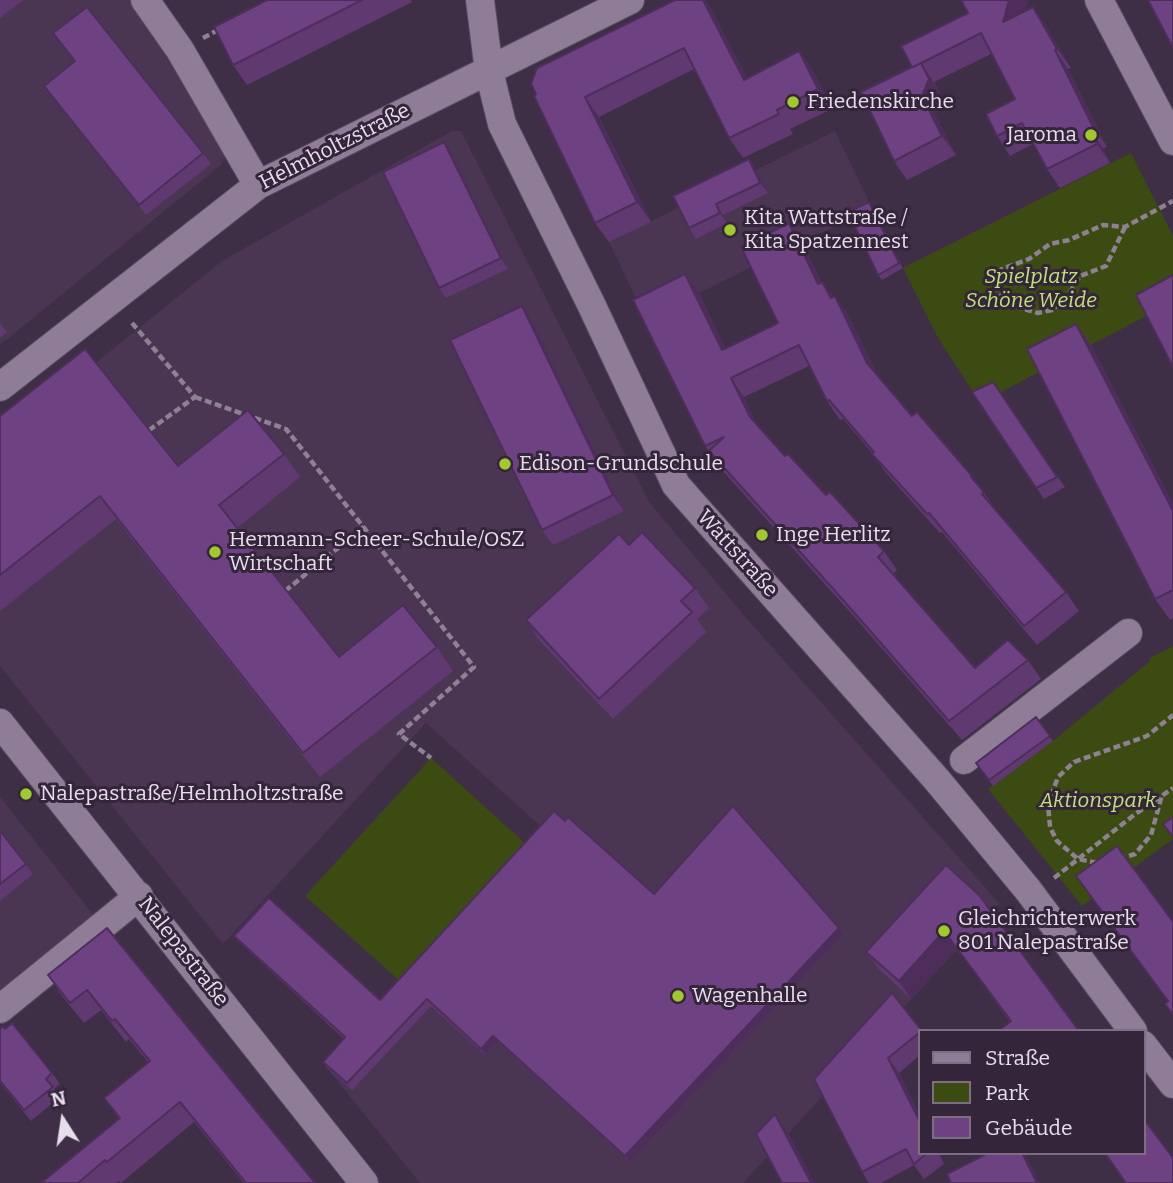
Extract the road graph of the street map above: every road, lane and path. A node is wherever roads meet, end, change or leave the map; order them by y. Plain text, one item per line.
1 (145, 0) edge
2 (480, 0) edge
3 (630, 0) edge
4 (1099, 0) edge
5 (227, 25) edge
6 (180, 50) junction
7 (489, 71) junction
8 (1173, 141) edge
9 (258, 185) junction
10 (1173, 201) edge
11 (1125, 227) junction
12 (132, 323) dead end
13 (0, 387) edge
14 (195, 397) junction
15 (148, 431) edge
16 (364, 527) junction
17 (285, 592) edge
18 (1128, 633) dead end
19 (1173, 715) edge
20 (0, 723) edge
21 (431, 758) dead end
22 (964, 760) dead end
23 (1173, 788) edge
24 (1162, 795) junction
25 (1078, 859) junction
26 (1114, 861) edge
27 (1104, 864) edge
28 (1053, 879) dead end
29 (139, 896) junction
30 (0, 1009) edge
31 (1132, 1029) edge
32 (1145, 1048) edge
33 (1173, 1084) edge
34 (364, 1183) edge

1 - 6 street
2 - 7 street, Wattstraße
3 - 7 street, Helmholtzstraße
4 - 8 street
5 - 6 path
6 - 9 street
7 - 9 street, Helmholtzstraße
7 - 31 street, Wattstraße
9 - 13 street, Helmholtzstraße
10 - 11 path
11 - 11 path
12 - 14 path
14 - 15 path
14 - 16 path
16 - 17 path
16 - 21 path
18 - 22 street
19 - 25 path
20 - 29 street, Nalepastraße
23 - 24 path
24 - 25 path
24 - 26 path
25 - 27 path
25 - 28 path
29 - 30 street
29 - 34 street, Nalepastraße
32 - 33 street

